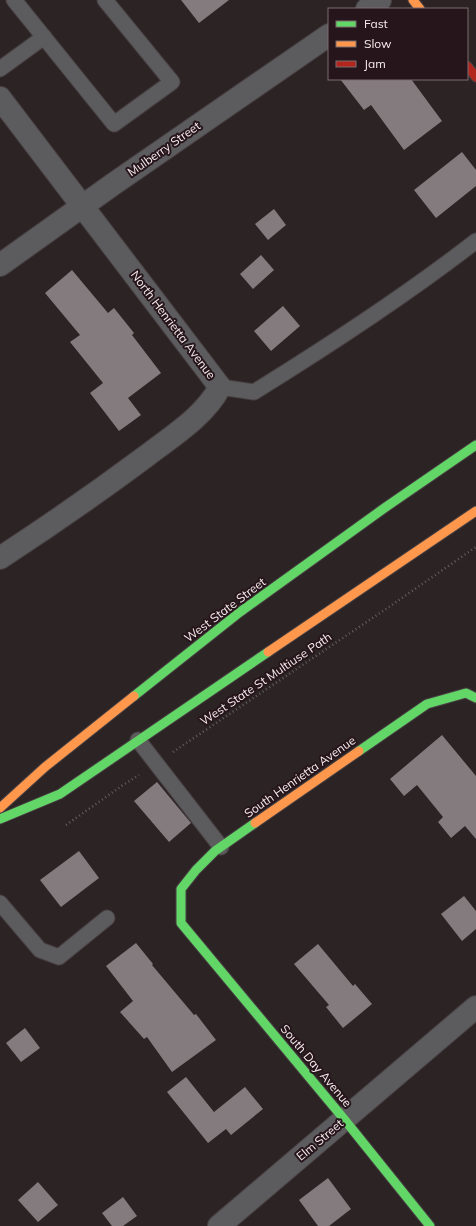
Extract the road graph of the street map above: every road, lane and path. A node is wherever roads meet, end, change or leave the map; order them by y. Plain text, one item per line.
1 (14, 0) edge
2 (106, 0) edge
3 (380, 0) edge
4 (413, 0) edge
5 (368, 8) edge
6 (419, 8) edge
7 (328, 36) edge
8 (44, 37) junction
9 (468, 67) edge
10 (0, 69) edge
11 (476, 77) edge
12 (0, 98) edge
13 (82, 206) junction
14 (476, 241) edge
15 (0, 265) edge
16 (220, 387) junction
17 (476, 445) edge
18 (476, 511) edge
19 (476, 547) edge
20 (0, 558) edge
21 (476, 698) edge
22 (138, 740) junction
23 (156, 764) junction
24 (0, 808) edge
25 (0, 819) edge
26 (66, 825) dead end
27 (221, 847) junction
28 (0, 903) edge
29 (107, 918) dead end
30 (181, 923) joint
31 (476, 1007) edge
32 (344, 1119) junction
33 (219, 1226) edge
34 (430, 1226) edge

1 - 8 lane
2 - 8 lane
3 - 5 street
4 - 6 main road
7 - 13 street, Mulberry Street
8 - 10 lane
9 - 11 main road
12 - 13 street, North Henrietta Avenue
13 - 15 street, Mulberry Street
13 - 16 street, North Henrietta Avenue
14 - 16 lane
16 - 20 street, North Henrietta Avenue
17 - 24 main road, West State Street
18 - 22 main road
19 - 23 path, West State St Multiuse Path
21 - 27 main road, South Henrietta Avenue
22 - 23 lane
22 - 25 main road
23 - 26 path, West State St Multiuse Path
23 - 27 lane
27 - 30 main road, South Henrietta Avenue
28 - 29 lane
30 - 32 main road, South Day Avenue
31 - 32 street, Elm Street
32 - 33 street, Elm Street
32 - 34 main road, South Day Avenue

